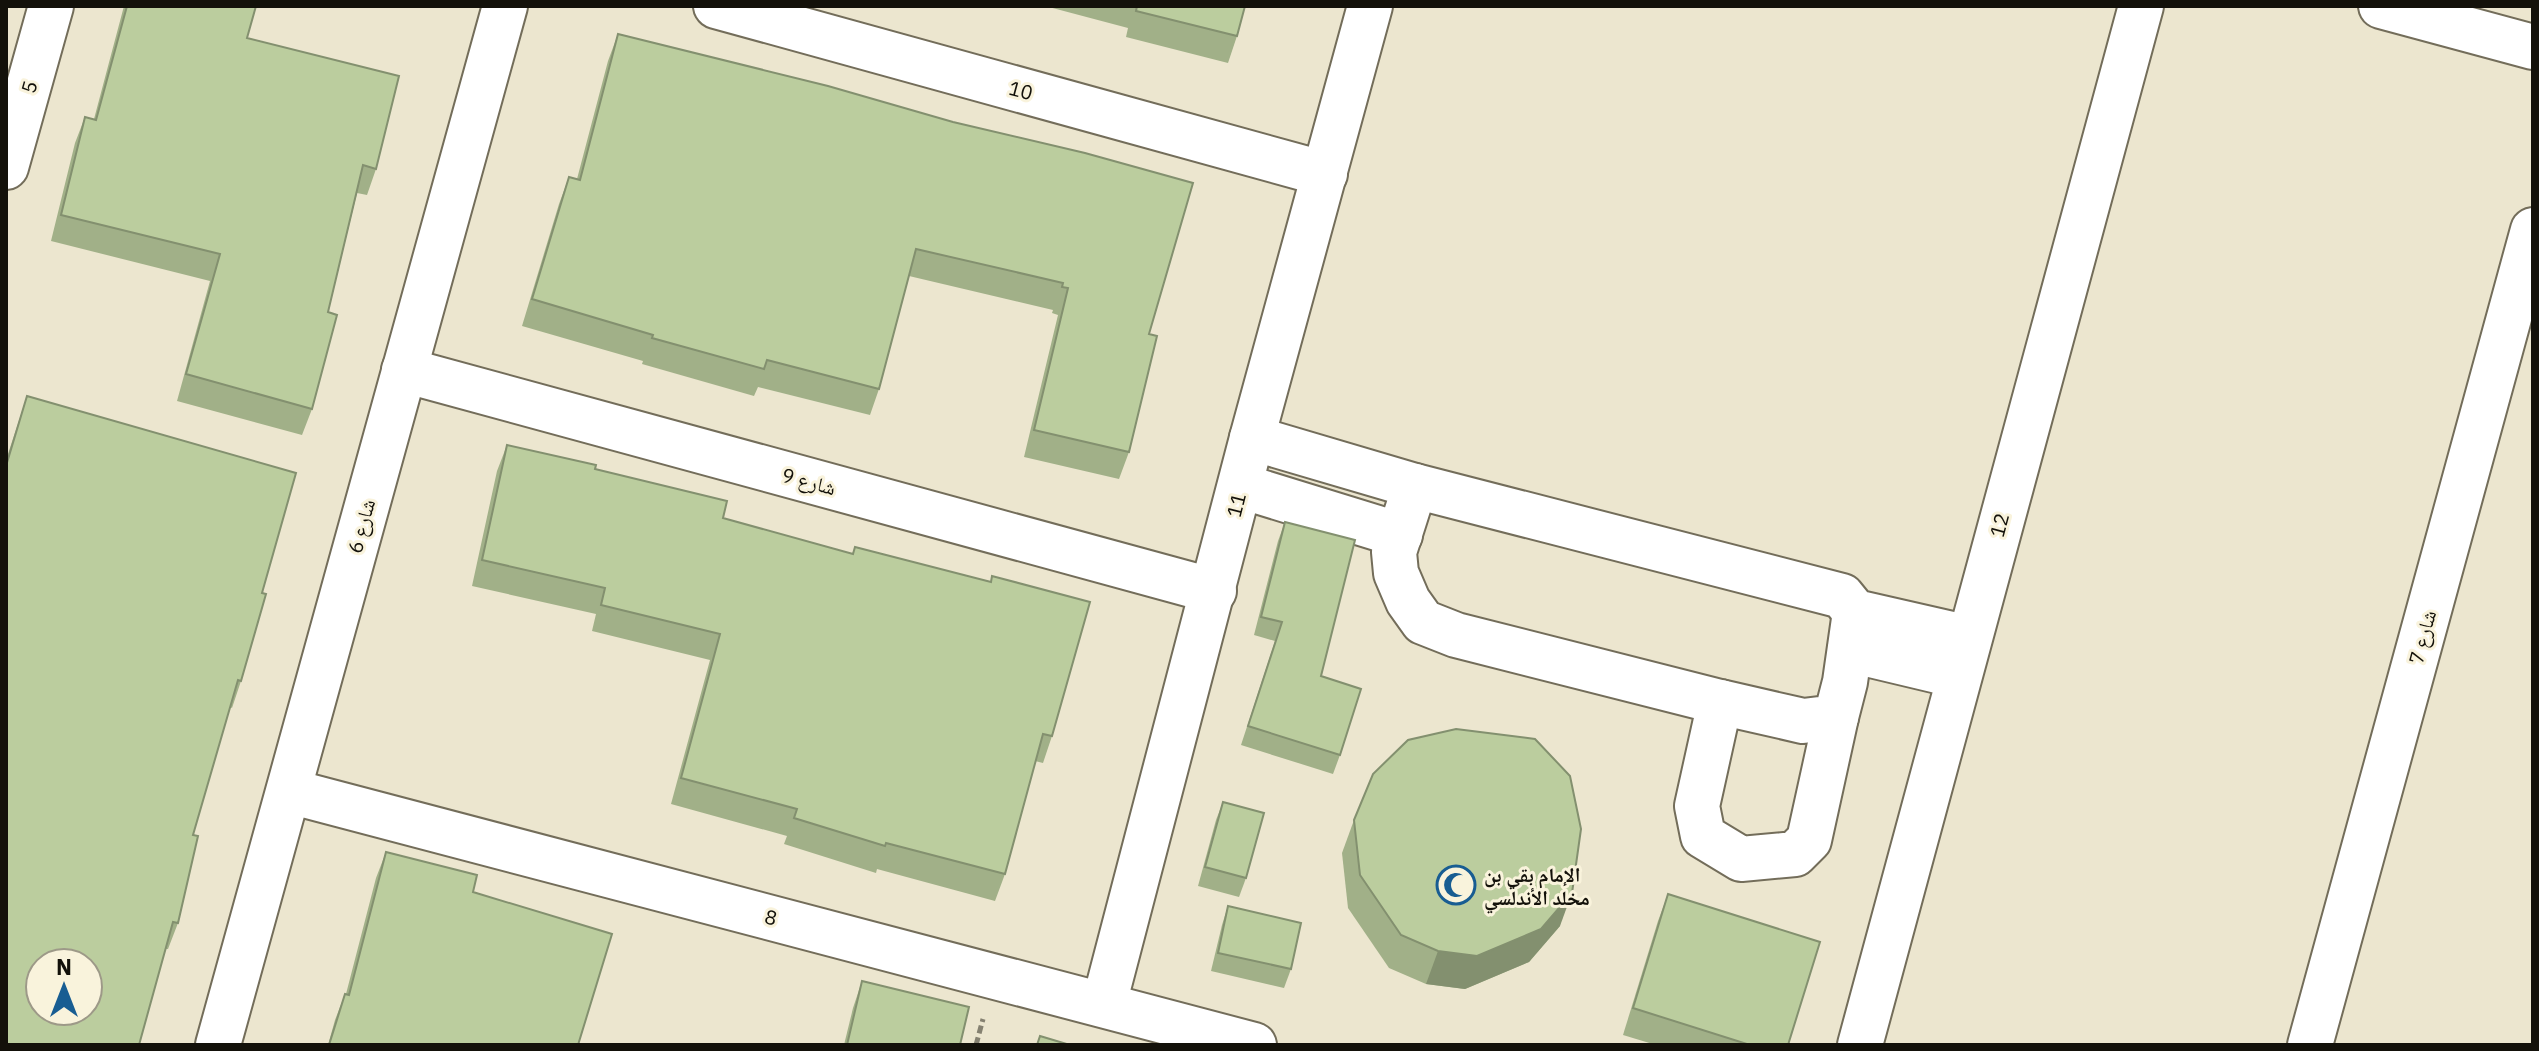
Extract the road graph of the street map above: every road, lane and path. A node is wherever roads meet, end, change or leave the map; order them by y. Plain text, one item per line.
1 (51, 6) edge
2 (505, 6) edge
3 (716, 6) edge
4 (1370, 6) edge
5 (2141, 6) edge
6 (2381, 6) edge
7 (2533, 47) edge
8 (6, 167) edge
9 (1325, 174) junction
10 (2533, 230) edge
11 (404, 370) junction
12 (1252, 438) junction
13 (1241, 486) junction
14 (1415, 486) junction
15 (1400, 535) junction
16 (1214, 591) junction
17 (1852, 631) junction
18 (1964, 657) junction
19 (1720, 702) junction
20 (1836, 717) junction
21 (289, 791) junction
22 (1104, 1004) junction
23 (218, 1045) edge
24 (1254, 1045) edge
25 (1860, 1045) edge
26 (2310, 1045) edge

1 - 8 street, 5
2 - 11 street, شارع 6
3 - 9 street, 10
4 - 9 street, 11
5 - 18 street, 12
6 - 7 street
9 - 12 street, 11
10 - 26 street, شارع 7
11 - 16 street, شارع 9
11 - 21 street, شارع 6
12 - 13 street, 11
12 - 14 street
13 - 15 street
13 - 16 street, 11
14 - 15 street
14 - 17 street
15 - 19 street
16 - 22 street, 11
17 - 18 street
17 - 20 street
18 - 25 street, 12
19 - 20 street
19 - 20 street
21 - 22 street, 8
21 - 23 street, شارع 6
22 - 24 street, 8

